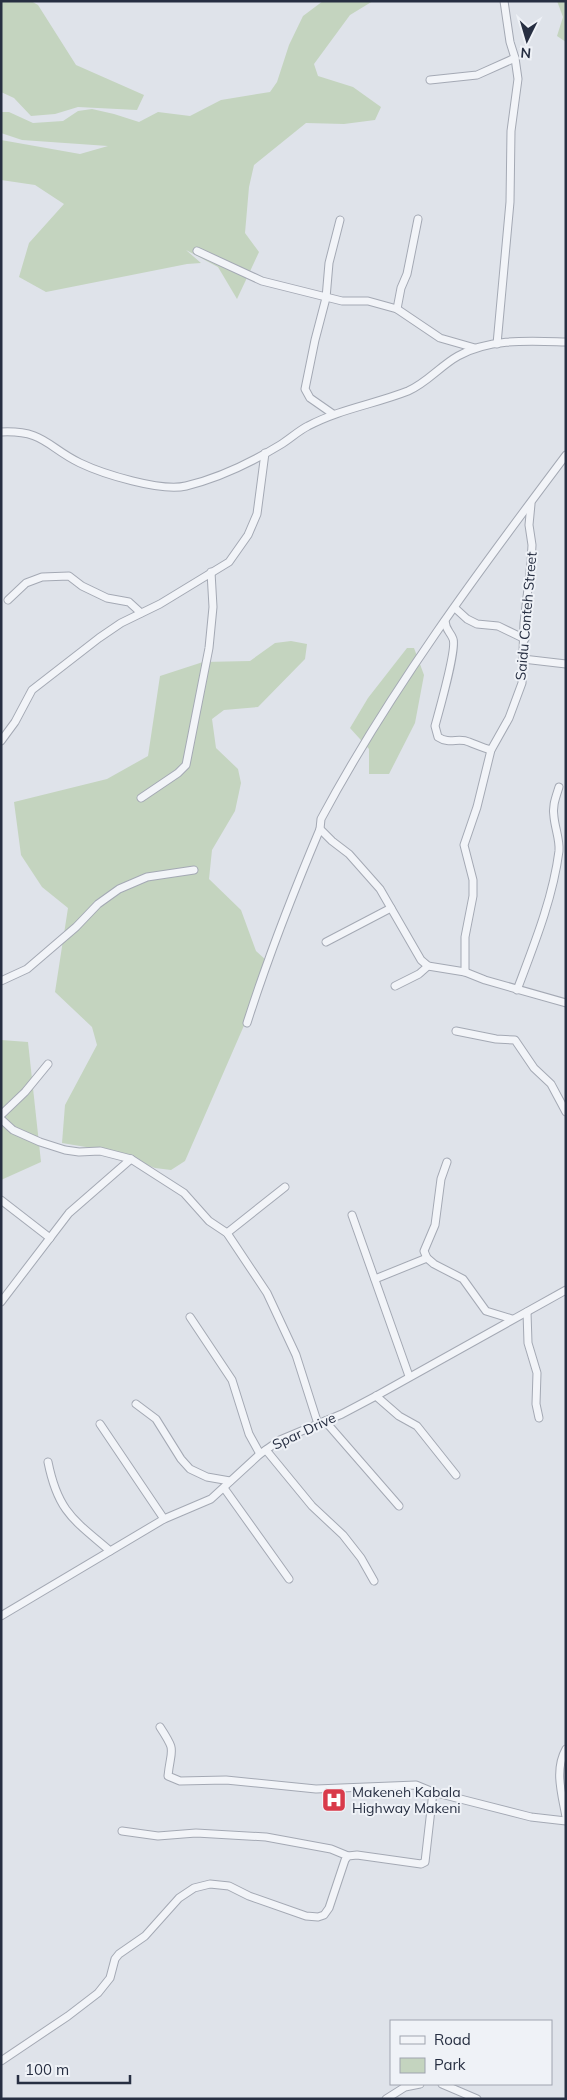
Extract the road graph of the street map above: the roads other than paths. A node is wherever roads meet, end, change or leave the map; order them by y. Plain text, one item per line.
1 (504, 1) edge
2 (515, 58) junction
3 (430, 80) dead end
4 (418, 219) dead end
5 (340, 220) dead end
6 (197, 250) dead end
7 (326, 298) junction
8 (397, 309) junction
9 (566, 342) edge
10 (497, 344) junction
11 (474, 348) junction
12 (333, 414) junction
13 (1, 432) edge
14 (265, 453) junction
15 (566, 455) edge
16 (532, 501) junction
17 (211, 572) junction
18 (8, 600) dead end
19 (455, 608) junction
20 (141, 613) junction
21 (445, 622) junction
22 (525, 639) junction
23 (523, 659) junction
24 (566, 664) edge
25 (1, 741) edge
26 (491, 750) junction
27 (559, 787) dead end
28 (141, 798) dead end
29 (320, 829) junction
30 (194, 870) dead end
31 (391, 908) junction
32 (326, 942) dead end
33 (428, 966) junction
34 (465, 972) junction
35 (1, 981) edge
36 (395, 986) dead end
37 (518, 990) junction
38 (566, 1003) edge
39 (248, 1023) dead end
40 (456, 1031) dead end
41 (48, 1064) dead end
42 (566, 1112) edge
43 (1, 1115) edge
44 (1, 1119) edge
45 (131, 1159) junction
46 (447, 1162) dead end
47 (285, 1187) dead end
48 (1, 1200) edge
49 (352, 1214) dead end
50 (227, 1233) junction
51 (50, 1238) junction
52 (427, 1258) junction
53 (375, 1279) junction
54 (566, 1290) edge
55 (1, 1302) edge
56 (526, 1312) junction
57 (190, 1317) dead end
58 (512, 1319) junction
59 (409, 1376) junction
60 (376, 1396) junction
61 (136, 1404) dead end
62 (539, 1418) dead end
63 (321, 1423) junction
64 (100, 1424) dead end
65 (263, 1452) junction
66 (48, 1462) dead end
67 (456, 1475) dead end
68 (230, 1481) junction
69 (224, 1488) junction
70 (399, 1506) dead end
71 (164, 1519) junction
72 (110, 1550) junction
73 (289, 1579) dead end
74 (374, 1581) dead end
75 (1, 1616) edge
76 (160, 1727) dead end
77 (566, 1749) edge
78 (434, 1792) junction
79 (566, 1817) edge
80 (566, 1821) edge
81 (122, 1831) dead end
82 (348, 1856) junction
83 (1, 2061) edge
84 (415, 2085) edge
85 (444, 2085) edge
86 (386, 2099) edge
87 (477, 2099) edge

1 - 2 street
2 - 3 street
2 - 10 street
4 - 8 street
5 - 7 street
6 - 7 street
7 - 8 street
7 - 12 street
8 - 11 street
9 - 10 street
10 - 11 street
11 - 12 street
12 - 14 street
13 - 14 street
14 - 17 street
15 - 16 street
16 - 19 street
16 - 22 street, Saidu Conteh Street
17 - 20 street
17 - 28 street
18 - 20 street
19 - 21 street
19 - 22 street
20 - 25 street
21 - 26 street
21 - 29 street
22 - 23 street, Saidu Conteh Street
23 - 24 street
23 - 26 street, Saidu Conteh Street
26 - 34 street, Saidu Conteh Street
27 - 37 street
29 - 31 street
29 - 39 street
30 - 35 street
31 - 32 street
31 - 33 street
33 - 34 street
33 - 36 street
34 - 37 street
37 - 38 street
40 - 42 street
41 - 43 street
44 - 45 street
45 - 50 street
45 - 51 street
46 - 52 street
47 - 50 street
48 - 51 street
49 - 53 street
50 - 63 street
51 - 55 street
52 - 53 street
52 - 58 street
53 - 59 street
54 - 56 street, Spar Drive
56 - 58 street, Spar Drive
56 - 62 street
57 - 65 street
58 - 59 street, Spar Drive
59 - 60 street, Spar Drive
60 - 63 street, Spar Drive
60 - 67 street
61 - 68 street
63 - 65 street, Spar Drive
63 - 70 street
64 - 71 street
65 - 68 street, Spar Drive
65 - 74 street
66 - 72 street
68 - 69 street, Spar Drive
69 - 71 street, Spar Drive
69 - 73 street
71 - 72 street, Spar Drive
72 - 75 street, Spar Drive
76 - 78 street
77 - 79 street
78 - 80 street
78 - 82 street
81 - 82 street
82 - 83 street
84 - 86 street
85 - 87 street

